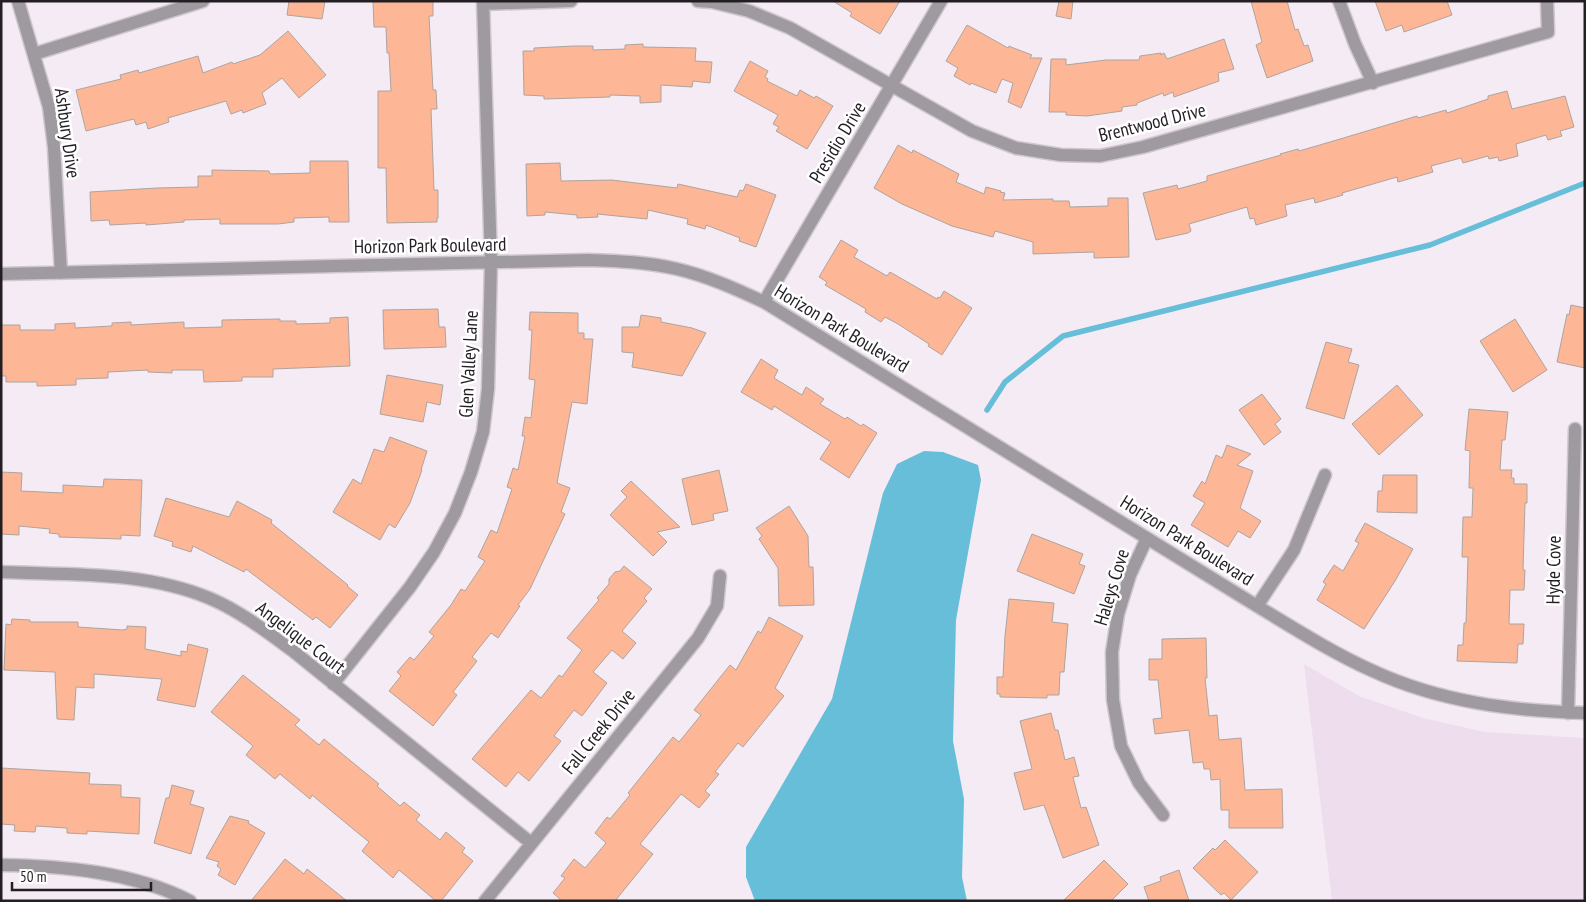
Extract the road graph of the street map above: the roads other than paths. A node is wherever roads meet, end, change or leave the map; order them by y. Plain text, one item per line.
1 (18, 1) edge
2 (203, 1) edge
3 (571, 1) edge
4 (698, 1) edge
5 (941, 1) edge
6 (1340, 1) edge
7 (1547, 1) edge
8 (483, 3) edge
9 (34, 54) junction
10 (1373, 82) junction
11 (892, 85) junction
12 (491, 262) junction
13 (61, 272) junction
14 (1, 274) edge
15 (764, 302) junction
16 (1575, 429) dead end
17 (1325, 475) dead end
18 (1147, 538) junction
19 (1, 572) edge
20 (720, 576) dead end
21 (1257, 606) junction
22 (333, 684) junction
23 (1568, 712) junction
24 (1585, 713) edge
25 (1163, 815) dead end
26 (531, 843) junction
27 (1, 865) edge
28 (190, 901) edge
29 (486, 901) edge

1 - 9 street, Ashbury Drive
2 - 9 street
3 - 8 street
4 - 11 street, Brentwood Drive
5 - 11 street, Presidio Drive
6 - 10 street
7 - 10 street, Brentwood Drive
8 - 12 street, Glen Valley Lane
9 - 13 street, Ashbury Drive
10 - 11 street, Brentwood Drive
11 - 15 street, Presidio Drive
12 - 13 street, Horizon Park Boulevard
12 - 15 street, Horizon Park Boulevard
12 - 22 street, Glen Valley Lane
13 - 14 street, Horizon Park Boulevard
15 - 18 street, Horizon Park Boulevard
16 - 23 street, Hyde Cove
17 - 21 street
18 - 21 street, Horizon Park Boulevard
18 - 25 street, Haleys Cove
19 - 22 street, Angelique Court
20 - 26 street, Fall Creek Drive
21 - 23 street, Horizon Park Boulevard
22 - 26 street, Angelique Court
23 - 24 street, Horizon Park Boulevard
26 - 29 street, Fall Creek Drive
27 - 28 street

